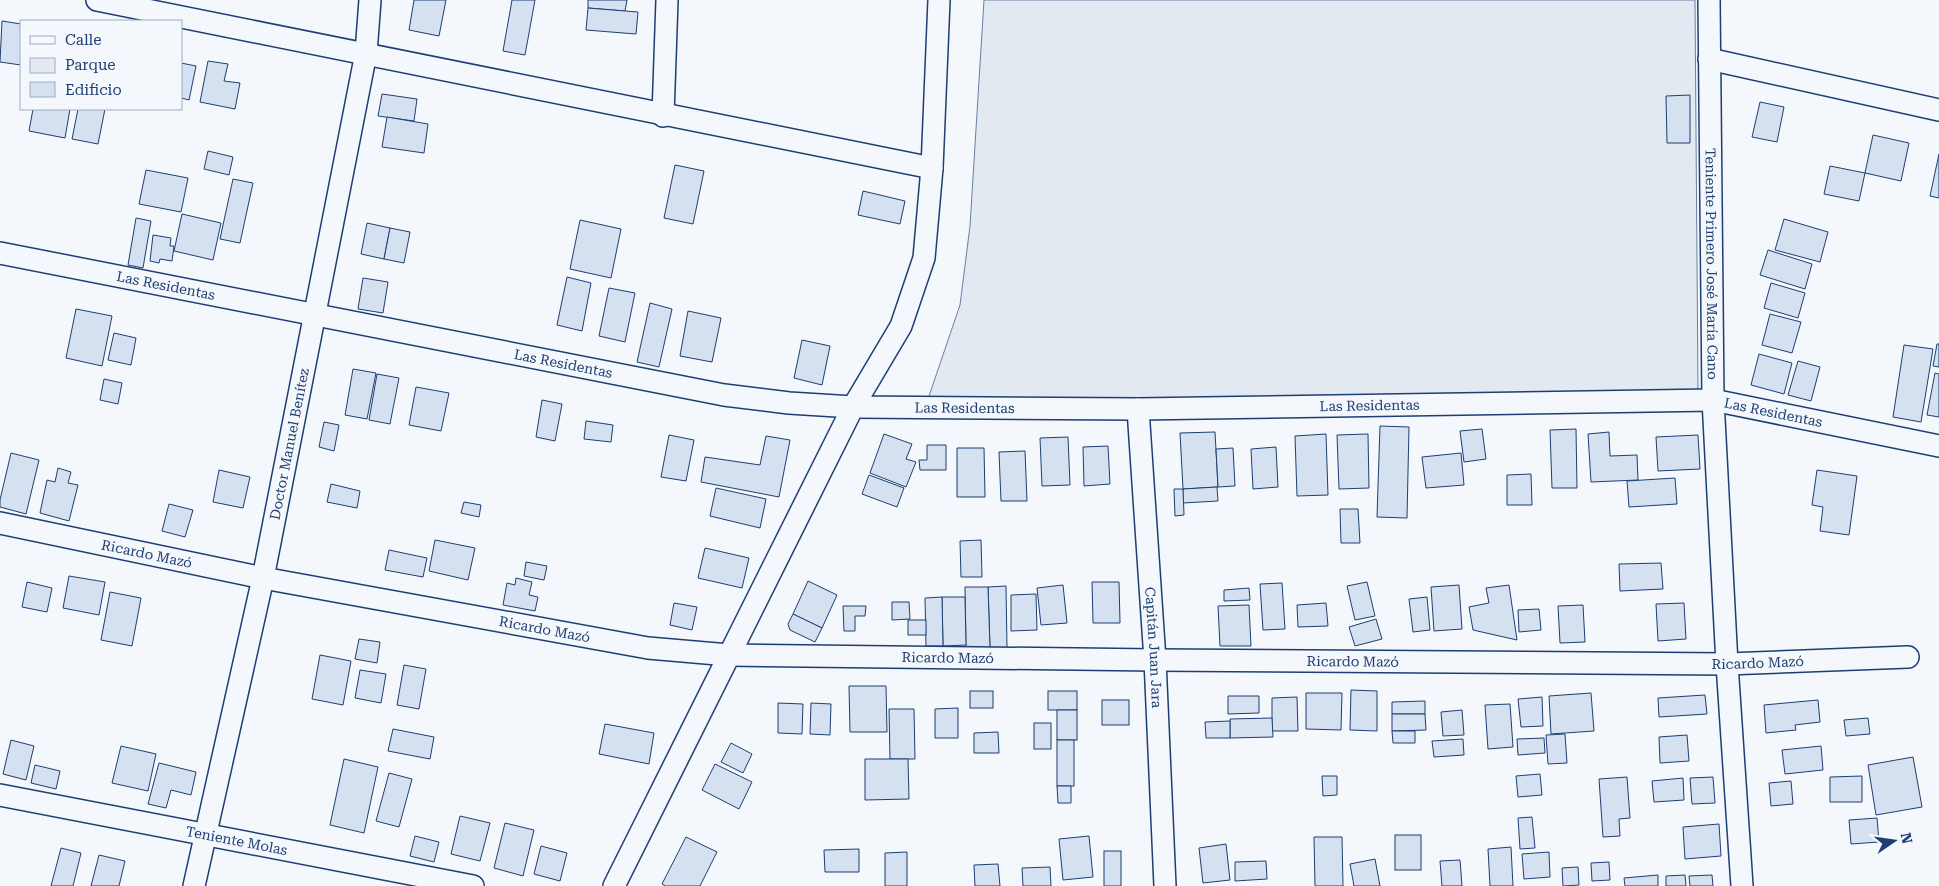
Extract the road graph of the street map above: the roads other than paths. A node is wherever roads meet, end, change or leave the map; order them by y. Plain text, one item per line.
1 (97, 0) edge
2 (370, 0) edge
3 (667, 0) edge
4 (939, 0) edge
5 (1709, 0) edge
6 (366, 54) junction
7 (1709, 59) junction
8 (1939, 110) edge
9 (663, 116) junction
10 (932, 168) junction
11 (0, 253) edge
12 (314, 314) junction
13 (1712, 400) junction
14 (852, 407) junction
15 (1138, 409) junction
16 (1939, 446) edge
17 (0, 523) edge
18 (263, 578) junction
19 (729, 655) junction
20 (1908, 657) dead end
21 (1155, 660) junction
22 (1727, 664) junction
23 (0, 795) edge
24 (206, 835) junction
25 (194, 886) edge
26 (473, 886) edge
27 (614, 886) edge
28 (1165, 886) edge
29 (1742, 886) edge

1 - 6 street
2 - 6 street, Doctor Manuel Benítez
3 - 9 street
4 - 10 street
5 - 7 street, Teniente Primero José María Cano
6 - 9 street
6 - 12 street, Doctor Manuel Benítez
7 - 8 street
7 - 13 street, Teniente Primero José María Cano
9 - 10 street
10 - 14 street
11 - 12 street, Las Residentas
12 - 14 street, Las Residentas
12 - 18 street, Doctor Manuel Benítez
13 - 15 street, Las Residentas
13 - 16 street, Las Residentas
13 - 22 street, Teniente Primero José María Cano
14 - 15 street, Las Residentas
14 - 19 street
15 - 21 street, Capitán Juan Jara
17 - 18 street, Ricardo Mazó
18 - 19 street, Ricardo Mazó
18 - 24 street, Doctor Manuel Benítez
19 - 21 street, Ricardo Mazó
19 - 27 street
20 - 22 street, Ricardo Mazó
21 - 22 street, Ricardo Mazó
21 - 28 street, Capitán Juan Jara
22 - 29 street, Teniente Primero José María Cano
23 - 24 street, Teniente Molas
24 - 25 street, Doctor Manuel Benítez
24 - 26 street, Teniente Molas

